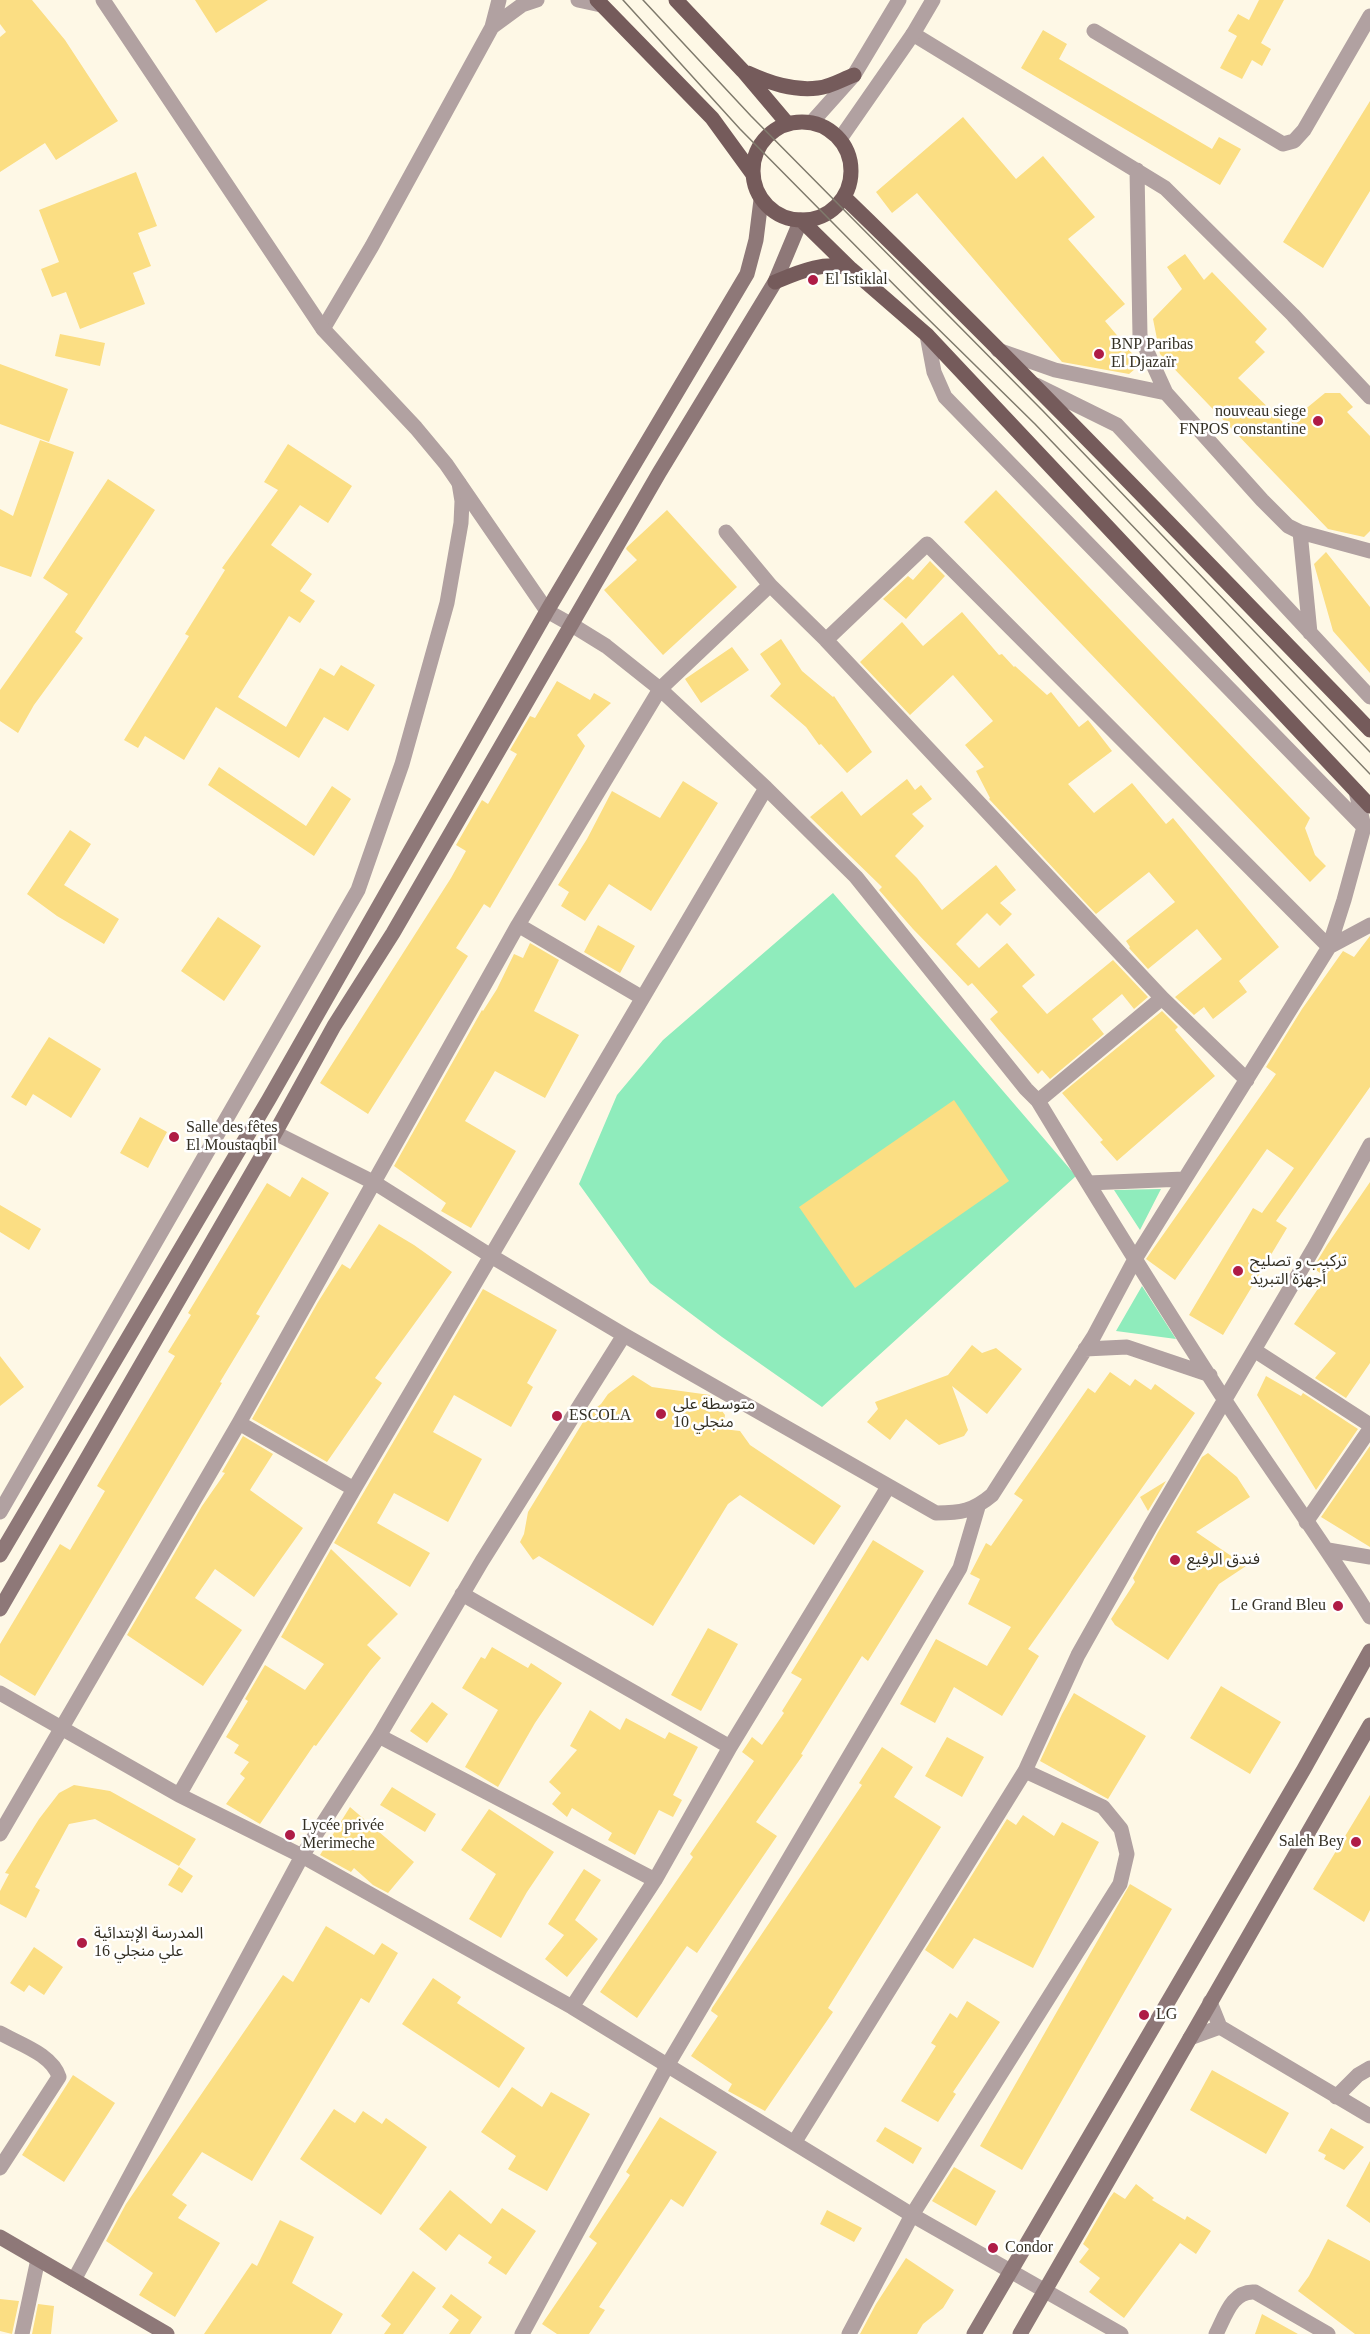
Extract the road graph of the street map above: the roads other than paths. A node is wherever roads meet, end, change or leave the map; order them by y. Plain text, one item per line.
1 (104, 0) edge
2 (499, 0) edge
3 (537, 0) edge
4 (578, 0) edge
5 (676, 0) edge
6 (899, 0) edge
7 (933, 0) edge
8 (599, 2) edge
9 (1370, 16) edge
10 (492, 27) junction
11 (1094, 31) dead end
12 (913, 34) junction
13 (743, 71) junction
14 (854, 75) junction
15 (812, 122) junction
16 (787, 123) junction
17 (840, 139) junction
18 (1137, 170) junction
19 (752, 173) junction
20 (844, 197) junction
21 (761, 200) junction
22 (801, 220) junction
23 (851, 269) junction
24 (775, 282) junction
25 (323, 329) junction
26 (927, 335) junction
27 (997, 350) junction
28 (1030, 381) junction
29 (1166, 393) junction
30 (1370, 397) edge
31 (459, 483) junction
32 (726, 532) dead end
33 (1300, 532) junction
34 (1370, 551) edge
35 (770, 585) junction
36 (547, 611) junction
37 (572, 625) junction
38 (1310, 633) junction
39 (826, 640) junction
40 (660, 689) junction
41 (1370, 697) edge
42 (1370, 730) edge
43 (766, 788) junction
44 (1356, 791) junction
45 (1370, 806) edge
46 (1364, 827) junction
47 (518, 925) junction
48 (1370, 925) edge
49 (1329, 947) junction
50 (641, 997) junction
51 (1162, 998) junction
52 (1247, 1080) junction
53 (1038, 1101) junction
54 (275, 1133) junction
55 (1370, 1145) edge
56 (1184, 1179) junction
57 (375, 1183) junction
58 (1088, 1183) junction
59 (491, 1256) junction
60 (1135, 1259) junction
61 (624, 1335) junction
62 (1085, 1349) junction
63 (1254, 1350) junction
64 (1210, 1375) junction
65 (1224, 1399) junction
66 (239, 1423) junction
67 (1370, 1427) edge
68 (888, 1487) junction
69 (354, 1489) junction
70 (978, 1507) junction
71 (0, 1512) edge
72 (1306, 1522) junction
73 (1328, 1550) junction
74 (0, 1555) edge
75 (1370, 1557) edge
76 (462, 1594) junction
77 (0, 1609) edge
78 (1370, 1617) edge
79 (1370, 1651) edge
80 (0, 1694) edge
81 (1370, 1725) edge
82 (62, 1730) junction
83 (379, 1736) junction
84 (730, 1746) junction
85 (1024, 1771) junction
86 (179, 1795) junction
87 (0, 1834) edge
88 (302, 1856) junction
89 (654, 1880) junction
90 (1210, 2002) junction
91 (572, 2007) junction
92 (1220, 2027) junction
93 (0, 2033) edge
94 (1190, 2038) junction
95 (667, 2067) junction
96 (1370, 2068) edge
97 (1336, 2097) junction
98 (1370, 2116) edge
99 (794, 2143) junction
100 (0, 2169) edge
101 (912, 2215) junction
102 (0, 2237) edge
103 (38, 2259) junction
104 (1011, 2270) junction
105 (74, 2280) junction
106 (1044, 2291) junction
107 (22, 2334) edge
108 (167, 2334) edge
109 (522, 2334) edge
110 (849, 2334) edge
111 (974, 2334) edge
112 (1020, 2334) edge
113 (1120, 2334) edge
114 (1216, 2334) edge
115 (1328, 2334) edge

1 - 25 street
2 - 10 street
3 - 10 street
4 - 8 street
5 - 13 main road
6 - 14 street
7 - 12 street
8 - 19 main road
9 - 11 street
10 - 25 street
12 - 17 street
12 - 18 street
13 - 14 main road
13 - 16 main road
14 - 15 street
15 - 16 main road
15 - 17 main road
16 - 19 main road
17 - 20 main road
18 - 29 street
18 - 30 street
19 - 21 main road
20 - 22 main road
20 - 27 main road
21 - 22 main road
21 - 36 main road
22 - 23 main road
22 - 24 main road
23 - 24 main road
23 - 26 main road
24 - 37 main road
25 - 31 street
26 - 44 main road
26 - 46 street
27 - 28 main road
27 - 29 street
28 - 38 street
28 - 42 main road
29 - 33 street
31 - 36 street
31 - 71 street
32 - 35 street
33 - 34 street
33 - 38 street
35 - 39 street
35 - 40 street
36 - 37 street
36 - 74 main road
37 - 40 street
37 - 54 main road
38 - 41 street
39 - 49 street
39 - 51 street
40 - 43 street
40 - 47 street
43 - 50 street
43 - 53 street
44 - 45 main road
44 - 46 street
46 - 49 street
47 - 50 street
47 - 57 street
48 - 49 street
49 - 52 street
50 - 59 street
51 - 52 street
51 - 53 street
52 - 56 street
53 - 58 street
54 - 57 street
54 - 77 main road
55 - 63 street
56 - 58 street
56 - 60 street
57 - 59 street
57 - 66 street
58 - 60 street
59 - 61 street
59 - 69 street
60 - 62 street
60 - 64 street
61 - 68 street
61 - 76 street
62 - 64 street
62 - 70 street
63 - 65 street
63 - 67 street
64 - 65 street
65 - 72 street
65 - 85 street
66 - 69 street
66 - 82 street
67 - 72 street
68 - 70 street
68 - 84 street
69 - 86 street
70 - 95 street
72 - 73 street
73 - 75 street
73 - 78 street
76 - 83 street
76 - 84 street
79 - 104 main road
80 - 82 street
81 - 90 main road
82 - 86 street
82 - 87 street
83 - 88 street
83 - 89 street
84 - 89 street
85 - 99 street
85 - 101 street
86 - 88 street
88 - 91 street
88 - 105 street
89 - 91 street
90 - 92 street
90 - 94 main road
91 - 95 street
92 - 94 street
92 - 97 street
93 - 100 street
94 - 106 main road
95 - 99 street
95 - 109 street
96 - 97 street
97 - 98 street
99 - 101 street
101 - 104 street
101 - 110 street
102 - 103 main road
103 - 105 main road
103 - 107 street
104 - 106 street
104 - 111 main road
105 - 108 main road
106 - 112 main road
106 - 113 street
114 - 115 street

